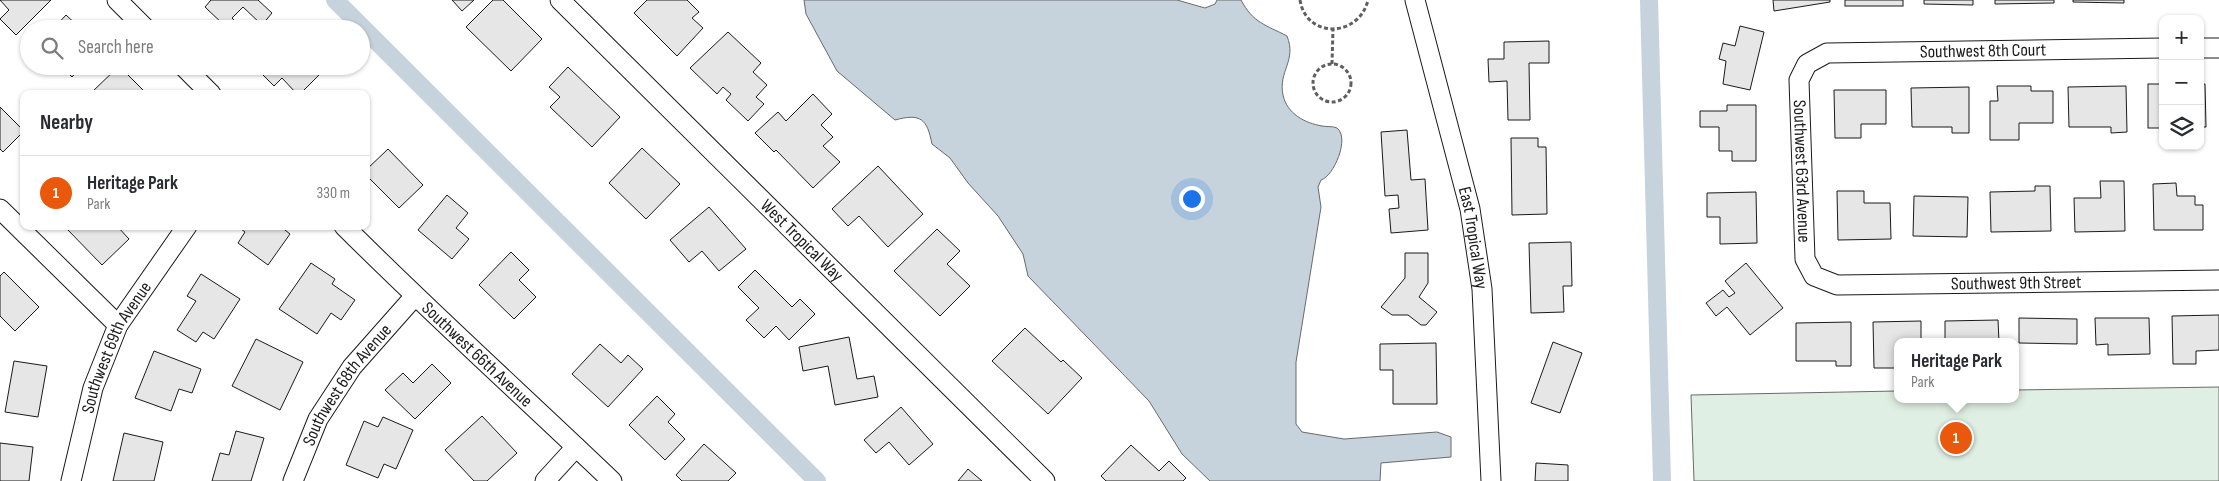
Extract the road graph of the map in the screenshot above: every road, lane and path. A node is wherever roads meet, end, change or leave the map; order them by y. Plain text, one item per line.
1 (117, 0) edge
2 (560, 0) edge
3 (1300, 0) edge
4 (1368, 0) edge
5 (1415, 0) edge
6 (137, 20) edge
7 (1333, 30) junction
8 (2159, 48) edge
9 (2204, 48) edge
10 (2219, 48) edge
11 (1332, 64) junction
12 (1806, 64) joint
13 (192, 75) edge
14 (207, 90) edge
15 (0, 208) edge
16 (20, 228) edge
17 (22, 230) edge
18 (184, 230) edge
19 (348, 230) edge
20 (1814, 276) joint
21 (2219, 280) edge
22 (414, 297) junction
23 (118, 325) junction
24 (576, 447) junction
25 (71, 481) edge
26 (293, 481) edge
27 (544, 481) edge
28 (612, 481) edge
29 (1045, 481) edge
30 (1492, 481) edge

1 - 6 street
2 - 29 street, West Tropical Way
3 - 7 path
4 - 7 path
5 - 30 street, East Tropical Way
7 - 11 path
8 - 12 street, Southwest 8th Court
9 - 10 street
11 - 11 path
12 - 20 street, Southwest 63rd Avenue
13 - 14 street
15 - 16 street
17 - 23 street
18 - 23 street, Southwest 69th Avenue
19 - 22 street, Southwest 66th Avenue
20 - 21 street, Southwest 9th Street
22 - 24 street, Southwest 66th Avenue
22 - 26 street, Southwest 68th Avenue
23 - 25 street, Southwest 69th Avenue
24 - 27 street
24 - 28 street, Southwest 66th Avenue

